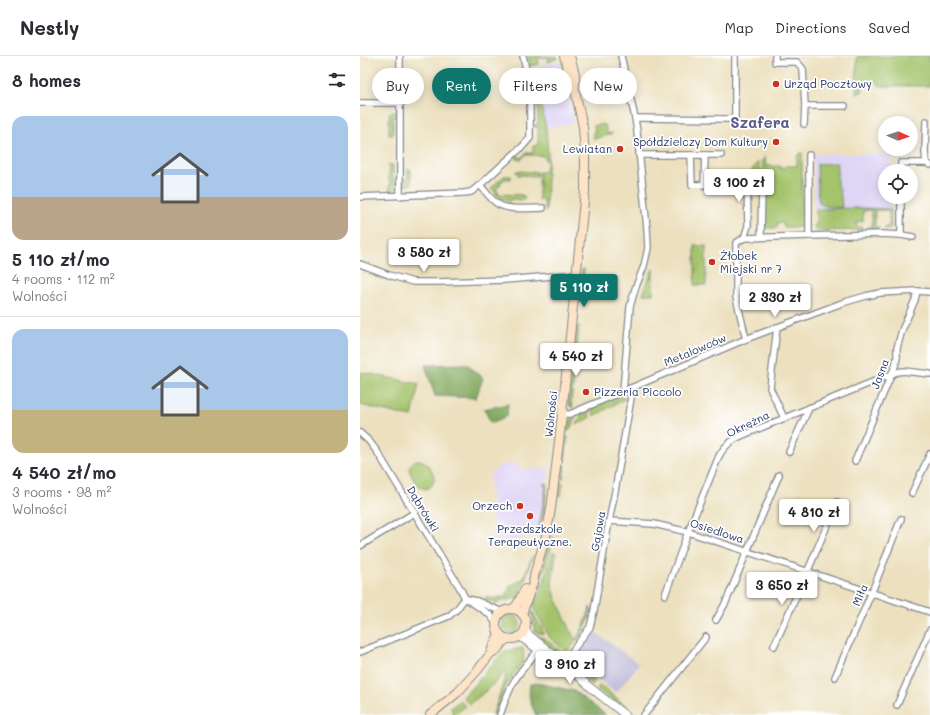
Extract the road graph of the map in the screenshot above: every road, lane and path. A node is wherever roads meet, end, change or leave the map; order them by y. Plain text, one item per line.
1 (400, 56) edge
2 (523, 56) edge
3 (564, 56) edge
4 (570, 56) edge
5 (621, 56) edge
6 (734, 56) edge
7 (775, 56) edge
8 (400, 68) edge
9 (575, 90) junction
10 (360, 103) edge
11 (372, 103) edge
12 (400, 104) edge
13 (805, 106) junction
14 (845, 106) dead end
15 (635, 118) junction
16 (926, 121) dead end
17 (804, 124) dead end
18 (639, 155) junction
19 (691, 155) junction
20 (705, 155) junction
21 (721, 155) dead end
22 (809, 155) dead end
23 (901, 164) edge
24 (928, 164) edge
25 (480, 186) junction
26 (400, 196) junction
27 (360, 197) edge
28 (901, 204) edge
29 (543, 208) dead end
30 (901, 235) junction
31 (809, 236) junction
32 (761, 237) junction
33 (914, 237) dead end
34 (744, 238) junction
35 (360, 264) edge
36 (577, 274) junction
37 (917, 291) junction
38 (930, 292) edge
39 (777, 327) junction
40 (746, 339) junction
41 (892, 374) junction
42 (930, 374) edge
43 (630, 388) junction
44 (623, 391) junction
45 (809, 408) junction
46 (562, 414) junction
47 (784, 418) junction
48 (360, 433) edge
49 (790, 452) dead end
50 (930, 454) edge
51 (855, 461) dead end
52 (779, 475) dead end
53 (912, 493) dead end
54 (837, 502) dead end
55 (414, 513) junction
56 (901, 519) dead end
57 (609, 521) junction
58 (688, 532) junction
59 (360, 546) edge
60 (747, 552) junction
61 (535, 572) junction
62 (807, 572) junction
63 (871, 594) junction
64 (665, 595) dead end
65 (465, 598) junction
66 (512, 609) junction
67 (502, 612) junction
68 (930, 612) edge
69 (522, 614) junction
70 (716, 620) dead end
71 (496, 623) junction
72 (525, 628) junction
73 (930, 630) edge
74 (499, 632) junction
75 (519, 636) junction
76 (706, 637) dead end
77 (508, 638) junction
78 (774, 646) dead end
79 (541, 648) junction
80 (360, 652) edge
81 (491, 653) junction
82 (562, 664) junction
83 (835, 677) dead end
84 (897, 705) dead end
85 (430, 715) edge
86 (500, 715) edge
87 (625, 715) edge
88 (644, 715) edge

1 - 8 street
2 - 25 street
3 - 9 main road, Wolności
4 - 9 main road, Wolności
5 - 15 street
6 - 15 street
7 - 13 street
9 - 36 main road, Wolności
10 - 11 street
12 - 26 street
13 - 14 street
13 - 17 street
15 - 18 street
16 - 24 street
18 - 19 street
18 - 44 street
19 - 20 street
19 - 20 street
20 - 21 street
22 - 31 street
23 - 24 street
25 - 26 street
25 - 29 street
26 - 27 street
28 - 30 street
30 - 31 street
30 - 33 street
31 - 32 street
32 - 34 street
32 - 34 street
34 - 40 street
35 - 36 street
36 - 46 main road, Wolności
37 - 38 street, Metalowców
37 - 39 street, Metalowców
37 - 41 street, Jasna
39 - 40 street, Metalowców
39 - 47 street
40 - 43 street, Metalowców
41 - 42 street, Okrężna
41 - 45 street, Okrężna
41 - 51 street, Jasna
43 - 44 street, Metalowców
43 - 57 street, Gajowa
44 - 46 street, Metalowców
45 - 47 street, Okrężna
45 - 49 street
46 - 61 main road, Wolności
47 - 58 street, Okrężna
48 - 55 street, Dąbrówki
50 - 53 street
52 - 60 street
54 - 62 street
55 - 59 street
55 - 65 street, Dąbrówki
56 - 63 street, Miła
57 - 58 street, Osiedlowa
57 - 82 street, Gajowa
58 - 60 street, Osiedlowa
58 - 64 street, Okrężna
60 - 62 street, Osiedlowa
60 - 70 street
61 - 66 main road, Wolności
61 - 69 main road, Wolności
62 - 63 street, Osiedlowa
62 - 78 street
63 - 68 street, Osiedlowa
63 - 83 street, Miła
65 - 67 street
65 - 71 street, Dąbrówki
65 - 80 street
66 - 67 main road
66 - 69 main road
67 - 71 main road
69 - 72 main road
71 - 74 main road
72 - 75 main road
72 - 79 street
73 - 84 street
74 - 77 main road
74 - 81 main road
75 - 77 main road
75 - 79 street
76 - 88 street
77 - 81 main road
79 - 82 street
79 - 86 street
81 - 85 main road
82 - 87 street

